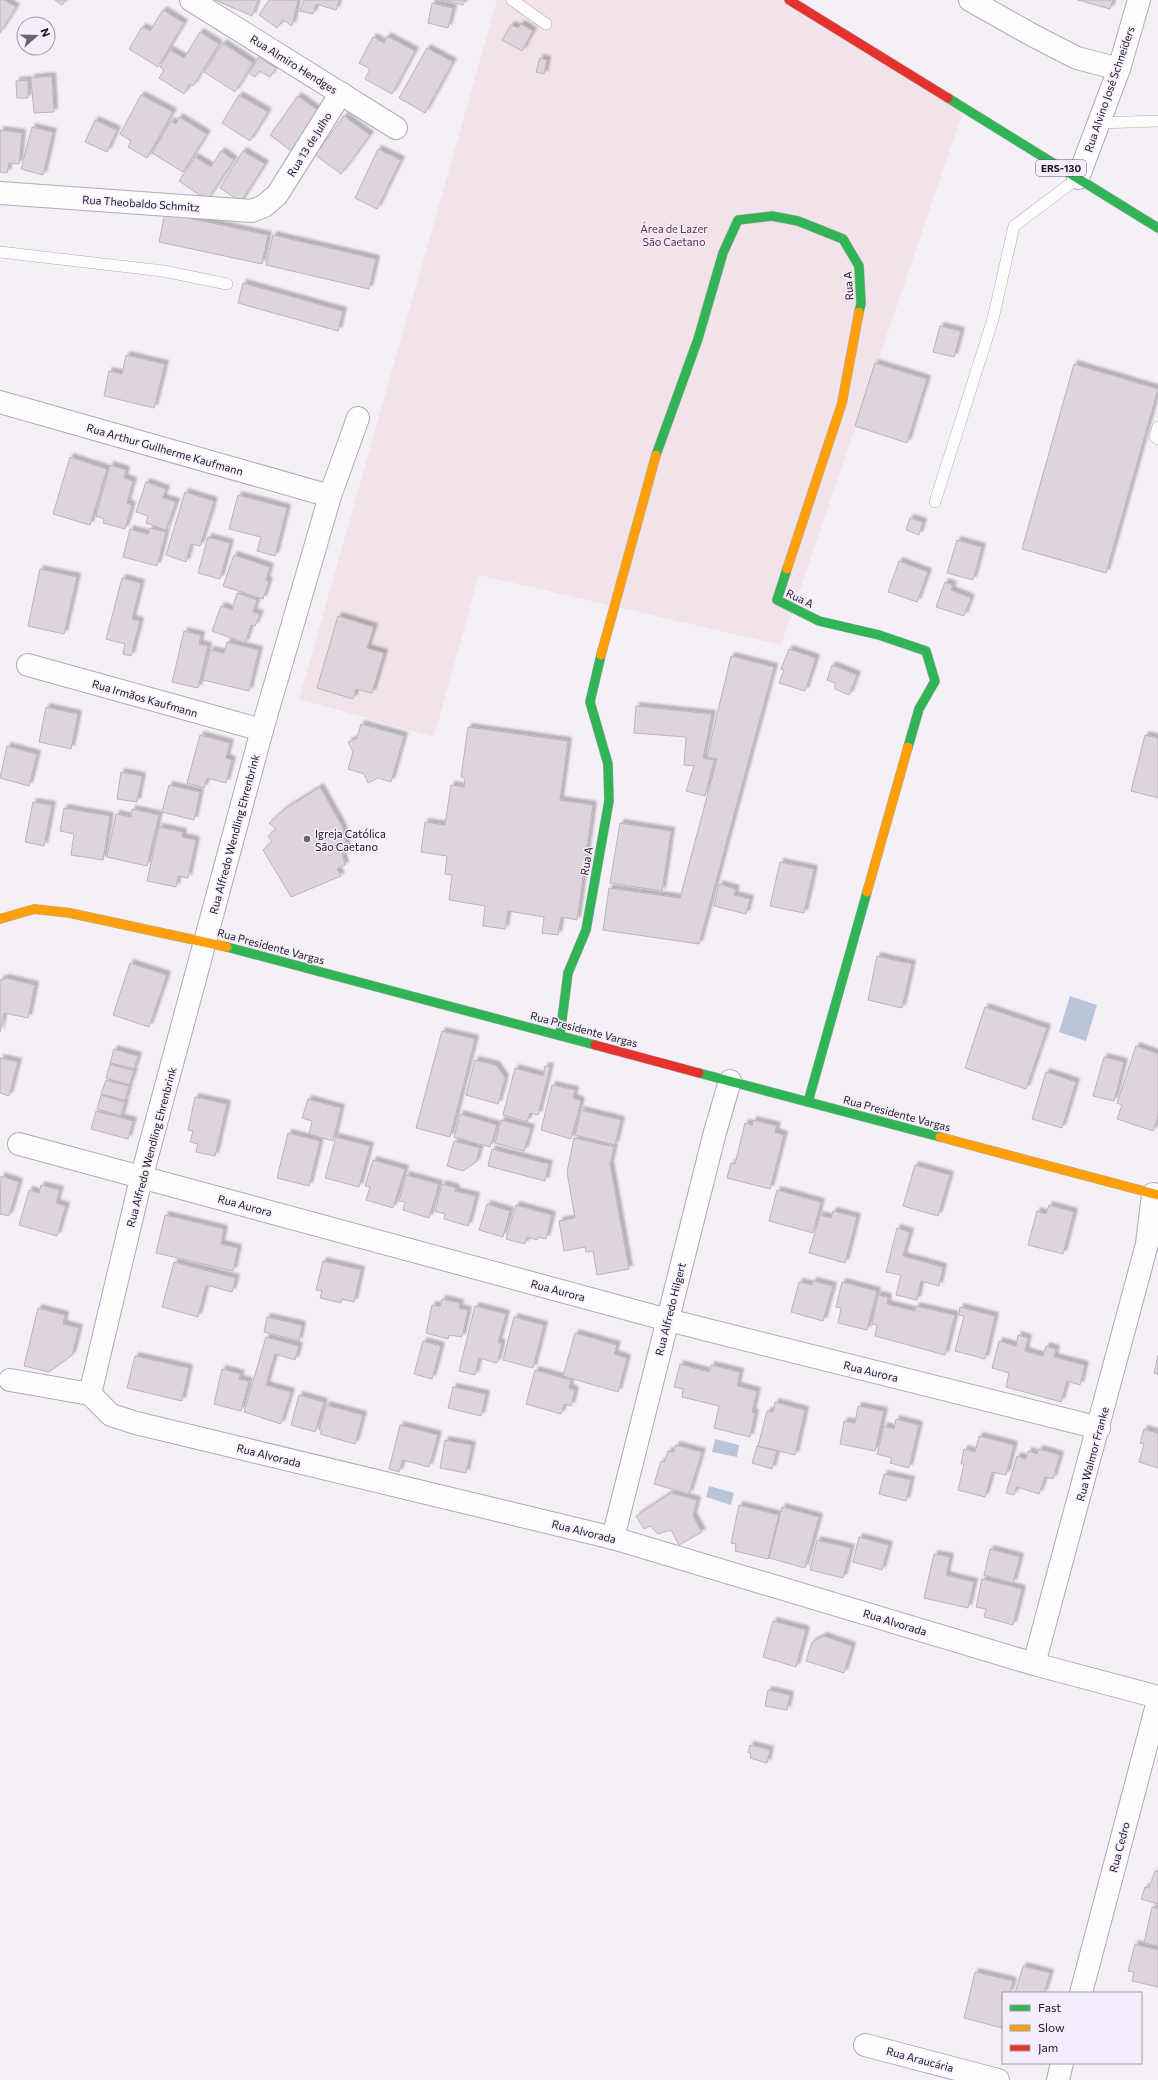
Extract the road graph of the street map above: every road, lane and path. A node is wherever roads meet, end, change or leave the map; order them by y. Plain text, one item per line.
1 (191, 0) edge
2 (512, 0) edge
3 (789, 0) edge
4 (970, 0) edge
5 (1139, 0) edge
6 (546, 24) dead end
7 (1119, 69) junction
8 (341, 93) junction
9 (1158, 121) edge
10 (1099, 123) junction
11 (396, 128) dead end
12 (1078, 178) junction
13 (0, 193) edge
14 (276, 195) joint
15 (1158, 228) edge
16 (0, 252) edge
17 (227, 284) dead end
18 (0, 402) edge
19 (358, 418) dead end
20 (1158, 427) edge
21 (1158, 440) edge
22 (330, 496) junction
23 (935, 502) dead end
24 (28, 665) dead end
25 (262, 730) junction
26 (0, 918) edge
27 (205, 940) junction
28 (560, 1035) junction
29 (730, 1081) junction
30 (808, 1102) junction
31 (19, 1144) dead end
32 (141, 1178) junction
33 (1156, 1191) edge
34 (1152, 1236) edge
35 (668, 1320) junction
36 (10, 1380) dead end
37 (90, 1394) junction
38 (1099, 1428) junction
39 (613, 1538) junction
40 (1034, 1664) junction
41 (1158, 1697) edge
42 (1158, 1701) edge
43 (1081, 1992) edge
44 (865, 2045) dead end
45 (1062, 2064) edge
46 (998, 2080) edge
47 (1058, 2080) edge

1 - 8 street, Rua Almiro Hendges
2 - 6 lane
3 - 12 street, ERS-130
4 - 7 street
5 - 7 street, Rua Alvino José Schneiders
7 - 10 street, Rua Alvino José Schneiders
8 - 11 street, Rua Almiro Hendges
8 - 14 street, Rua 13 de Julho
9 - 10 lane
10 - 12 street, Rua Alvino José Schneiders
12 - 15 street, ERS-130
12 - 23 lane
13 - 14 street, Rua Theobaldo Schmitz
16 - 17 lane
18 - 22 street, Rua Arthur Guilherme Kaufmann
19 - 22 street, Rua Alfredo Wendling Ehrenbrink
20 - 21 lane
22 - 25 street, Rua Alfredo Wendling Ehrenbrink
24 - 25 street, Rua Irmãos Kaufmann
25 - 27 street, Rua Alfredo Wendling Ehrenbrink
26 - 27 street, Rua Presidente Vargas
27 - 28 street, Rua Presidente Vargas
27 - 32 street, Rua Alfredo Wendling Ehrenbrink
28 - 29 street, Rua Presidente Vargas
28 - 30 street, Rua A
29 - 30 street, Rua Presidente Vargas
29 - 35 street, Rua Alfredo Hilgert
30 - 33 street, Rua Presidente Vargas
31 - 32 street, Rua Aurora
32 - 35 street, Rua Aurora
32 - 37 street, Rua Alfredo Wendling Ehrenbrink
33 - 34 street, Rua Walmor Franke
34 - 38 street, Rua Walmor Franke
35 - 38 street, Rua Aurora
35 - 39 street, Rua Alfredo Hilgert
36 - 37 street
37 - 39 street, Rua Alvorada
38 - 40 street, Rua Walmor Franke
39 - 40 street, Rua Alvorada
40 - 41 street, Rua Alvorada
42 - 43 street, Rua Cedro
44 - 46 street, Rua Araucária
45 - 47 street

